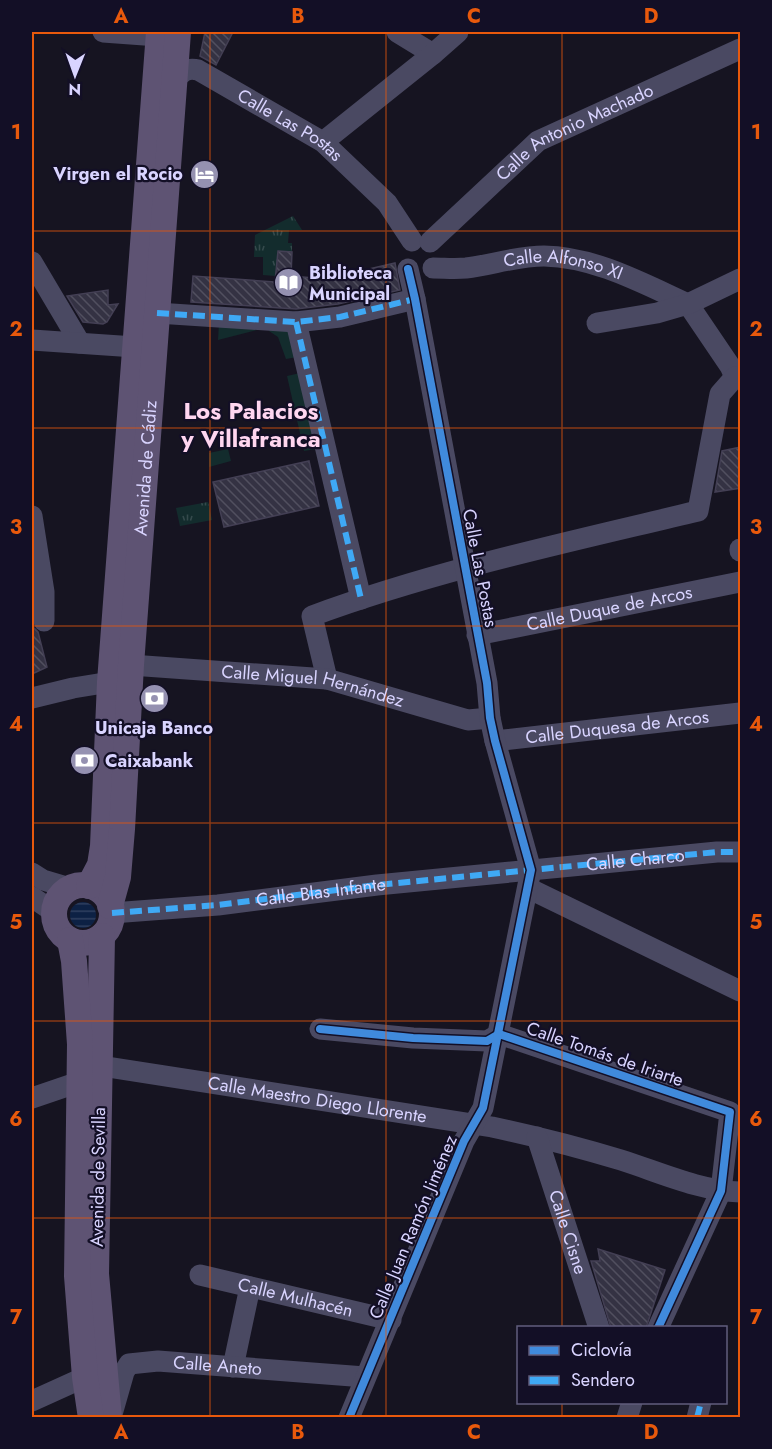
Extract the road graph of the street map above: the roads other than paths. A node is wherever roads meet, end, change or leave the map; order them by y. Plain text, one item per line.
1 (103, 32) edge
2 (397, 32) edge
3 (427, 32) edge
4 (458, 32) edge
5 (165, 33) edge
6 (741, 49) edge
7 (433, 54) junction
8 (175, 81) junction
9 (323, 142) junction
10 (421, 242) junction
11 (32, 262) edge
12 (433, 268) junction
13 (408, 269) junction
14 (741, 279) edge
15 (415, 299) junction
16 (688, 304) junction
17 (157, 313) junction
18 (296, 322) junction
19 (597, 323) dead end
20 (32, 340) edge
21 (80, 343) junction
22 (135, 347) junction
23 (738, 378) edge
24 (32, 516) edge
25 (465, 569) junction
26 (741, 582) edge
27 (38, 594) edge
28 (361, 598) junction
29 (44, 621) dead end
30 (477, 634) junction
31 (131, 665) junction
32 (327, 680) junction
33 (110, 682) junction
34 (32, 698) edge
35 (741, 713) edge
36 (490, 718) junction
37 (495, 741) junction
38 (741, 852) edge
39 (32, 873) edge
40 (529, 879) junction
41 (80, 887) junction
42 (32, 897) edge
43 (54, 912) junction
44 (108, 918) junction
45 (70, 940) junction
46 (741, 991) edge
47 (320, 1029) dead end
48 (499, 1034) junction
49 (101, 1066) junction
50 (79, 1082) junction
51 (32, 1098) edge
52 (735, 1109) edge
53 (474, 1125) junction
54 (537, 1137) junction
55 (731, 1192) edge
56 (200, 1275) dead end
57 (250, 1287) junction
58 (391, 1320) junction
59 (598, 1326) edge
60 (659, 1326) edge
61 (233, 1367) junction
62 (85, 1377) junction
63 (366, 1377) junction
64 (32, 1401) edge
65 (90, 1418) edge
66 (109, 1418) edge
67 (349, 1418) edge

1 - 5 street
2 - 7 street
3 - 7 street
4 - 7 street
5 - 8 main road, Avenida de Cádiz
5 - 22 main road, Avenida de Cádiz
6 - 10 street, Calle Antonio Machado
7 - 9 street
8 - 9 street, Calle Las Postas
8 - 17 main road, Avenida de Cádiz
9 - 10 street, Calle Las Postas
10 - 12 street
10 - 13 street
11 - 21 street
12 - 13 street
12 - 16 street, Calle Alfonso XI
13 - 15 street, Calle Las Postas
14 - 16 street
15 - 18 street
15 - 25 street, Calle Las Postas
16 - 19 street
16 - 23 street
17 - 18 street
17 - 31 main road, Avenida de Cádiz
18 - 28 street
20 - 21 street
21 - 22 street
22 - 33 main road, Avenida de Cádiz
23 - 25 street
24 - 27 street
25 - 28 street
25 - 30 street, Calle Las Postas
26 - 30 street, Calle Duque de Arcos
27 - 29 street
28 - 32 street
30 - 36 street, Calle Las Postas
31 - 32 street, Calle Miguel Hernández
31 - 33 street
31 - 44 main road, Avenida de Cádiz
32 - 36 street, Calle Miguel Hernández
33 - 34 street
33 - 41 main road, Avenida de Cádiz
35 - 37 street, Calle Duquesa de Arcos
36 - 37 street, Calle Las Postas
37 - 40 street, Calle Las Postas
38 - 40 street, Calle Charco
39 - 41 street
40 - 44 street, Calle Blas Infante
40 - 46 street
40 - 48 street, Calle Juan Ramón Jiménez
41 - 43 main road
41 - 44 main road
42 - 43 street
43 - 45 main road
44 - 45 main road
44 - 49 main road, Avenida de Sevilla
45 - 50 main road, Avenida de Sevilla
47 - 48 street, Calle Tomás de Iriarte
48 - 52 street, Calle Tomás de Iriarte
48 - 53 street, Calle Juan Ramón Jiménez
49 - 53 street, Calle Maestro Diego Llorente
49 - 66 main road, Avenida de Sevilla
50 - 51 street
50 - 62 main road, Avenida de Sevilla
52 - 55 street, Calle Tomás de Iriarte
53 - 54 street, Calle Maestro Diego Llorente
53 - 58 street, Calle Juan Ramón Jiménez
54 - 55 street, Calle Maestro Diego Llorente
54 - 59 street, Calle Cisne
55 - 60 street, Calle Tomás de Iriarte
56 - 57 street, Calle Mulhacén
57 - 58 street, Calle Mulhacén
57 - 61 street
58 - 63 street, Calle Juan Ramón Jiménez
61 - 63 street, Calle Aneto
61 - 66 street, Calle Aneto
62 - 64 street
62 - 65 main road, Avenida de Sevilla
62 - 66 street
63 - 67 street, Calle Juan Ramón Jiménez

